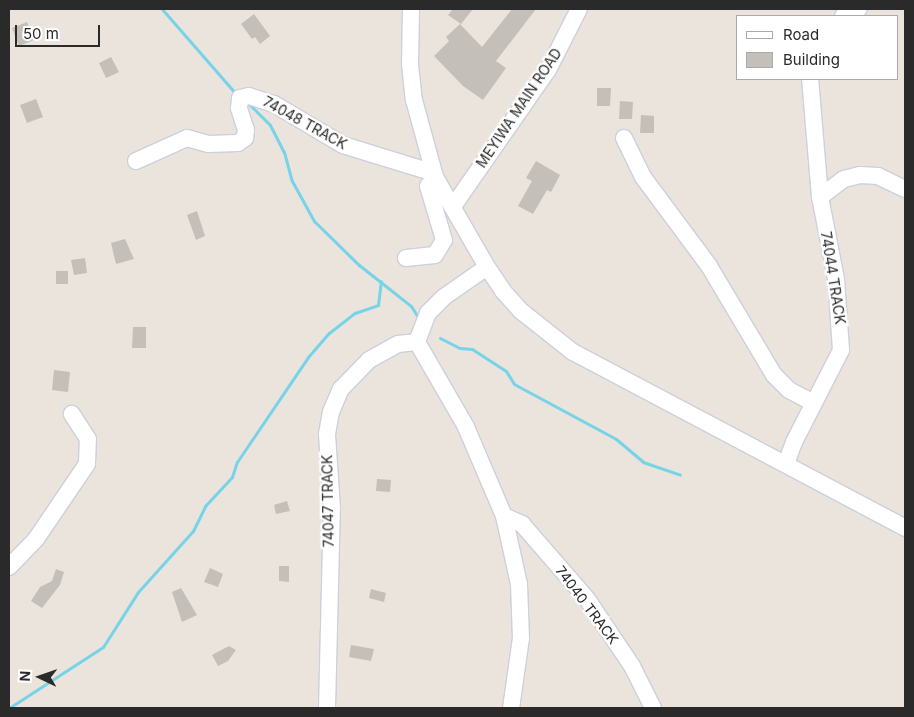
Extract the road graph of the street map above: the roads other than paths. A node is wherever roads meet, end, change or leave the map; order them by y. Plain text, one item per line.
1 (411, 9) edge
2 (579, 9) edge
3 (859, 9) edge
4 (845, 15) edge
5 (810, 80) edge
6 (624, 138) dead end
7 (136, 161) dead end
8 (435, 175) junction
9 (905, 189) edge
10 (820, 198) junction
11 (454, 205) junction
12 (406, 258) dead end
13 (487, 268) junction
14 (418, 337) junction
15 (813, 403) junction
16 (72, 414) dead end
17 (786, 464) junction
18 (504, 516) junction
19 (905, 528) edge
20 (9, 567) edge
21 (326, 708) edge
22 (511, 708) edge
23 (653, 708) edge

1 - 8 street
2 - 11 street, MEYIWA MAIN ROAD
3 - 4 street
5 - 10 street, 74044 TRACK
6 - 15 street
7 - 8 street, 74048 TRACK
8 - 11 street
8 - 12 street
9 - 10 street
10 - 15 street, 74044 TRACK
11 - 13 street
13 - 14 street
13 - 17 street
14 - 18 street
14 - 21 street, 74047 TRACK
15 - 17 street, 74044 TRACK
16 - 20 street
17 - 19 street
18 - 22 street
18 - 23 street, 74040 TRACK

